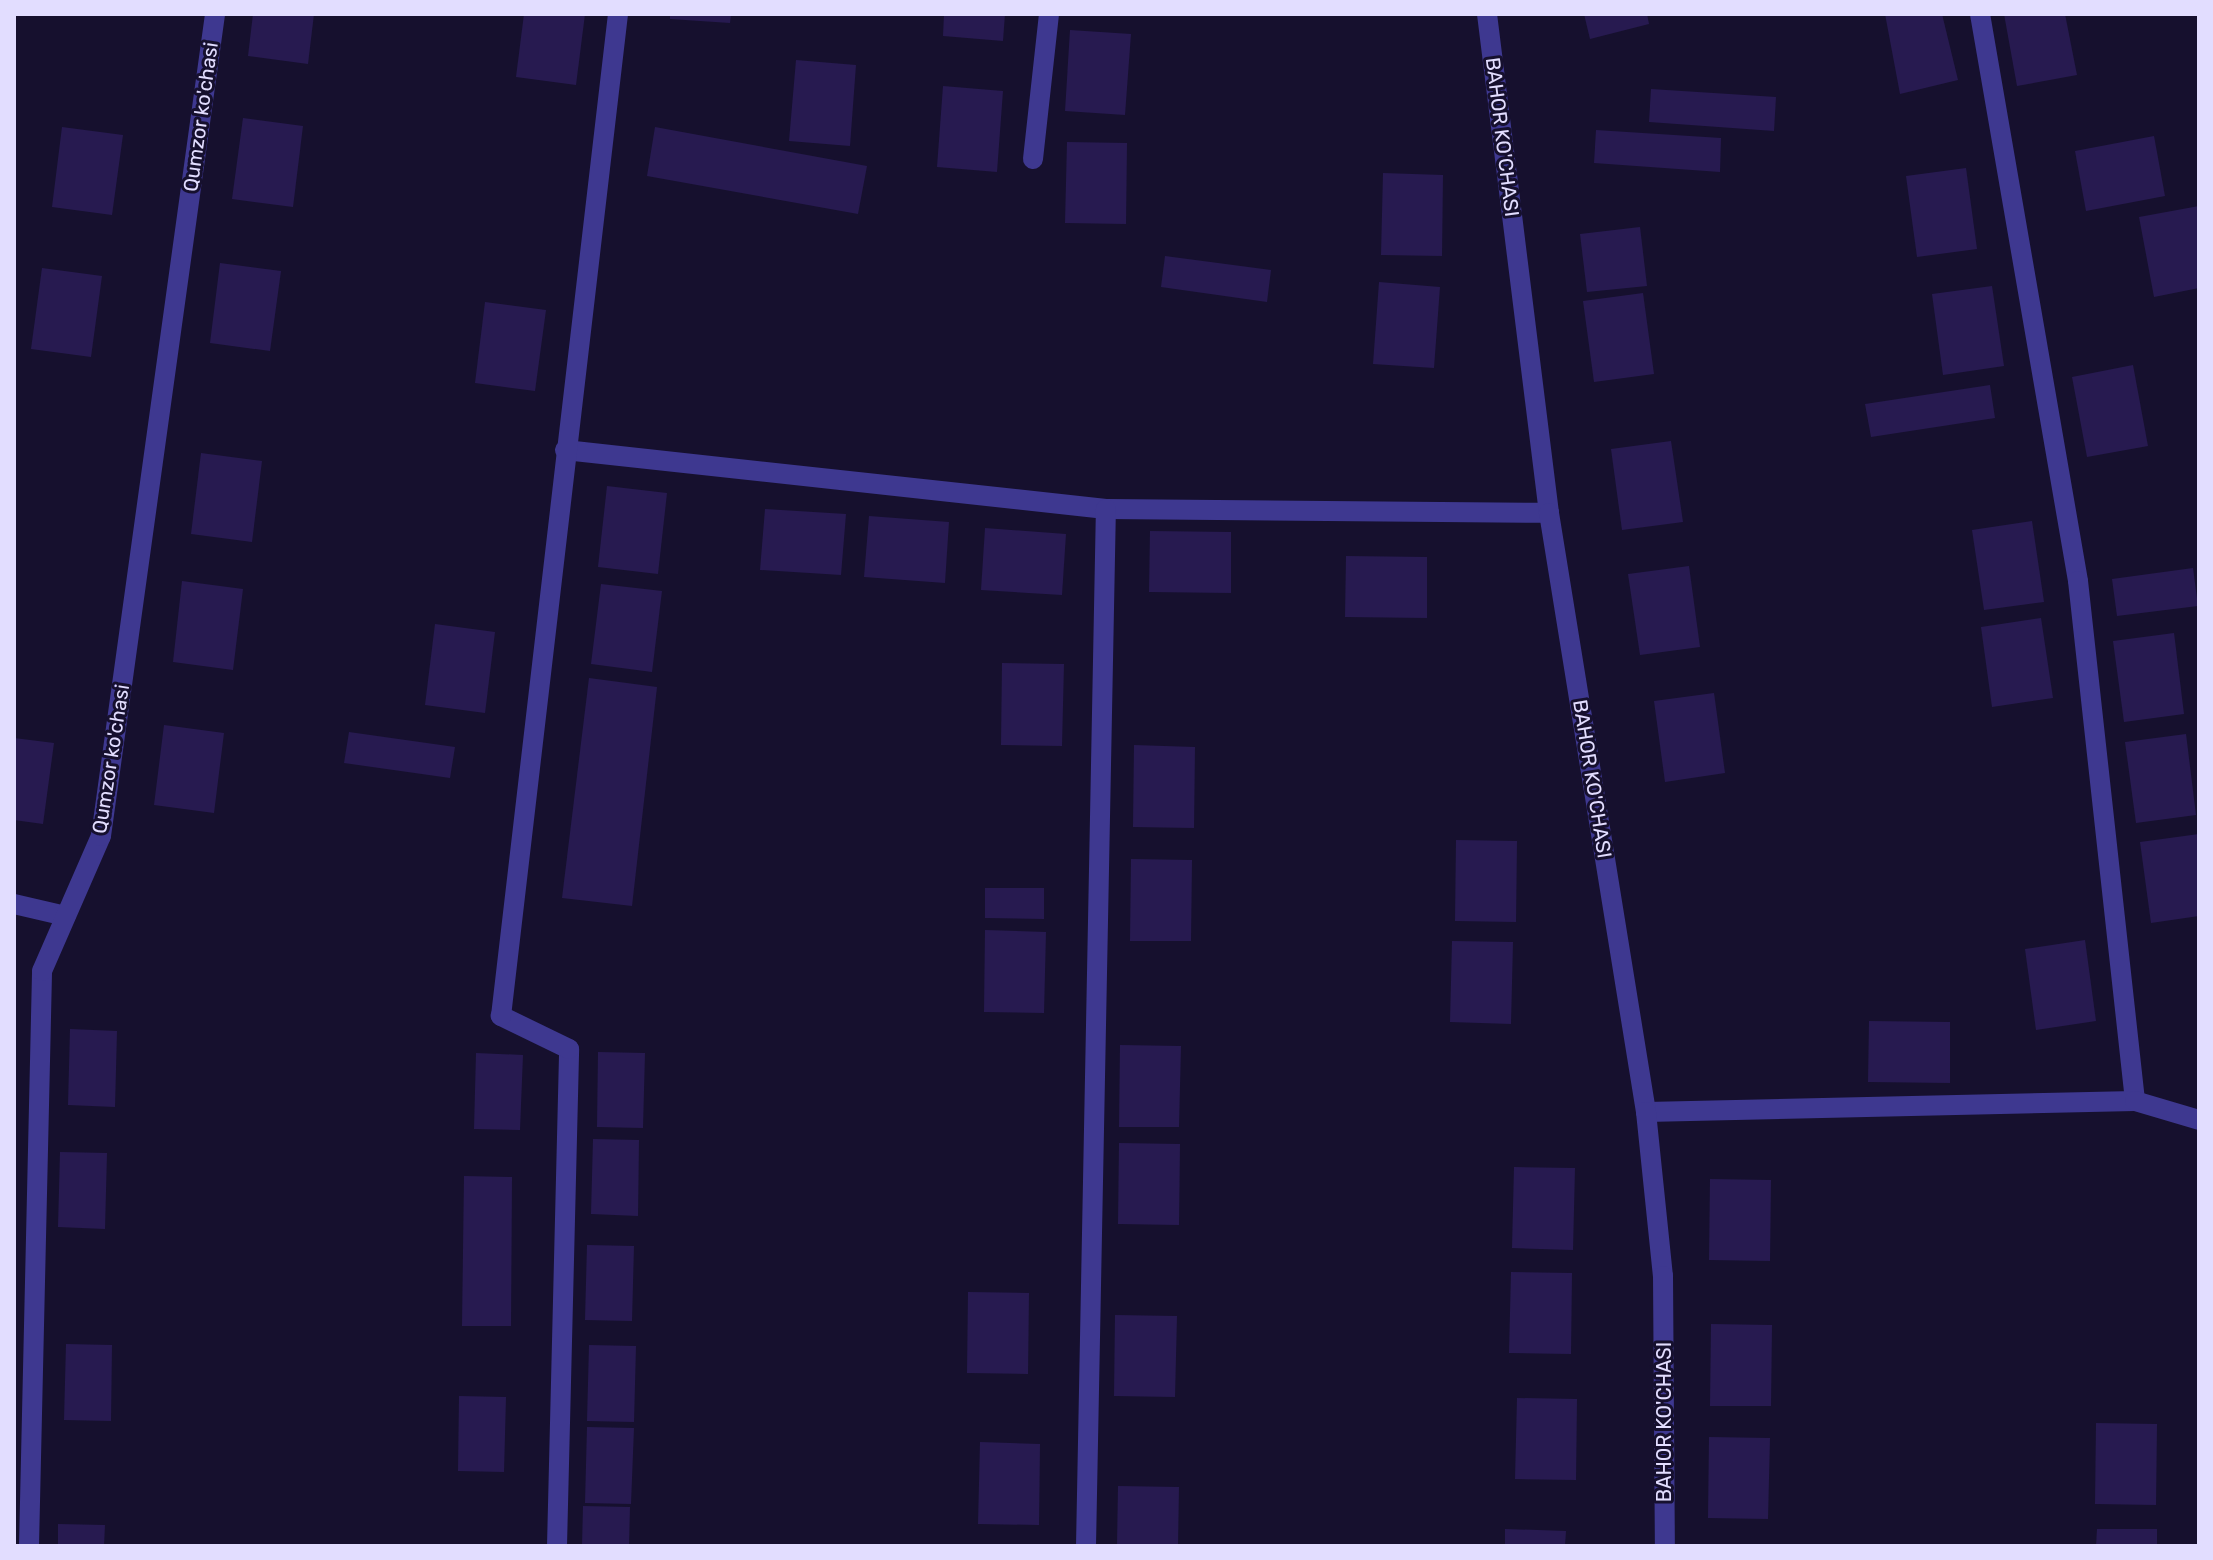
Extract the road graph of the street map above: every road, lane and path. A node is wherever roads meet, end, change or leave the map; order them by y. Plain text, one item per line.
1 (215, 14) edge
2 (618, 14) edge
3 (1049, 14) edge
4 (1487, 14) edge
5 (1980, 14) edge
6 (1033, 159) dead end
7 (565, 450) junction
8 (1106, 509) junction
9 (1549, 513) junction
10 (14, 904) edge
11 (66, 916) junction
12 (2135, 1101) junction
13 (1646, 1112) junction
14 (2199, 1120) edge
15 (29, 1546) edge
16 (557, 1546) edge
17 (1086, 1546) edge
18 (1665, 1546) edge

1 - 11 street, Qumzor ko'chasi
2 - 7 street
3 - 6 street
4 - 9 street, BAHOR KO'CHASI
5 - 12 street
7 - 8 street
7 - 16 street
8 - 9 street
8 - 17 street
9 - 13 street, BAHOR KO'CHASI
10 - 11 street
11 - 15 street, Qumzor ko'chasi
12 - 13 street
12 - 14 street
13 - 18 street, BAHOR KO'CHASI

